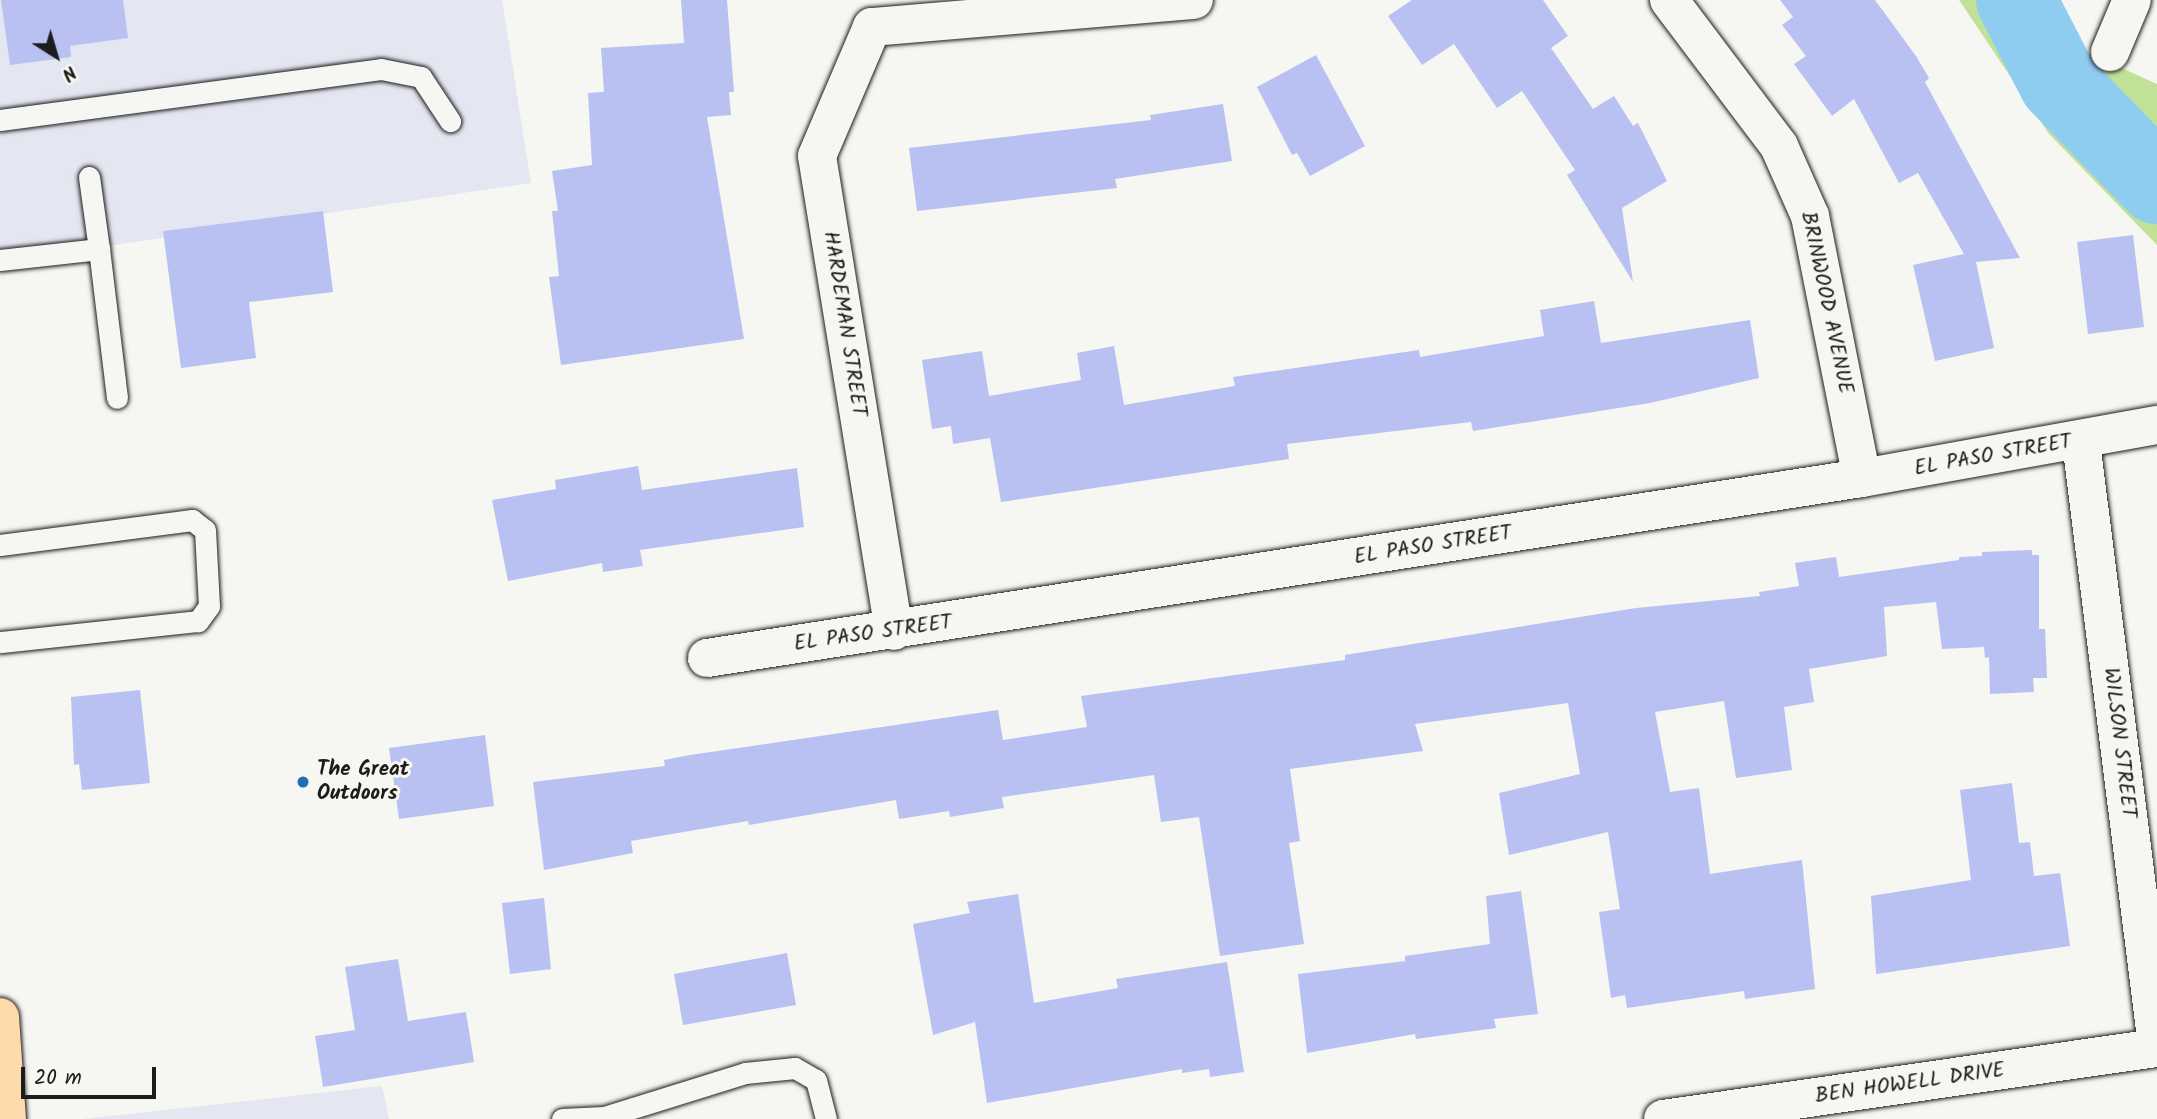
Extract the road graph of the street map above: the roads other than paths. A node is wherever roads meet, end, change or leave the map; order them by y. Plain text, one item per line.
1 (1194, 0) edge
2 (1669, 0) edge
3 (2132, 0) edge
4 (866, 14) edge
5 (2110, 51) dead end
6 (0, 120) edge
7 (450, 121) dead end
8 (89, 177) dead end
9 (99, 249) junction
10 (0, 260) edge
11 (117, 398) dead end
12 (2157, 425) edge
13 (2081, 442) junction
14 (1862, 478) junction
15 (0, 545) edge
16 (894, 631) junction
17 (0, 642) edge
18 (707, 658) dead end
19 (0, 1017) edge
20 (2157, 1046) edge
21 (605, 1118) edge
22 (8, 1119) edge
23 (562, 1119) edge
24 (827, 1119) edge
25 (1663, 1119) edge

1 - 4 street
2 - 14 street, BRINWOOD AVENUE
3 - 5 street
4 - 16 street, HARDEMAN STREET
6 - 7 lane
8 - 9 lane
9 - 10 lane
9 - 11 lane
12 - 13 street, EL PASO STREET
13 - 14 street, EL PASO STREET
13 - 20 street, WILSON STREET
14 - 16 street, EL PASO STREET
15 - 17 lane
16 - 18 street, EL PASO STREET
19 - 22 main road
20 - 25 street, BEN HOWELL DRIVE
21 - 23 lane
21 - 24 lane

